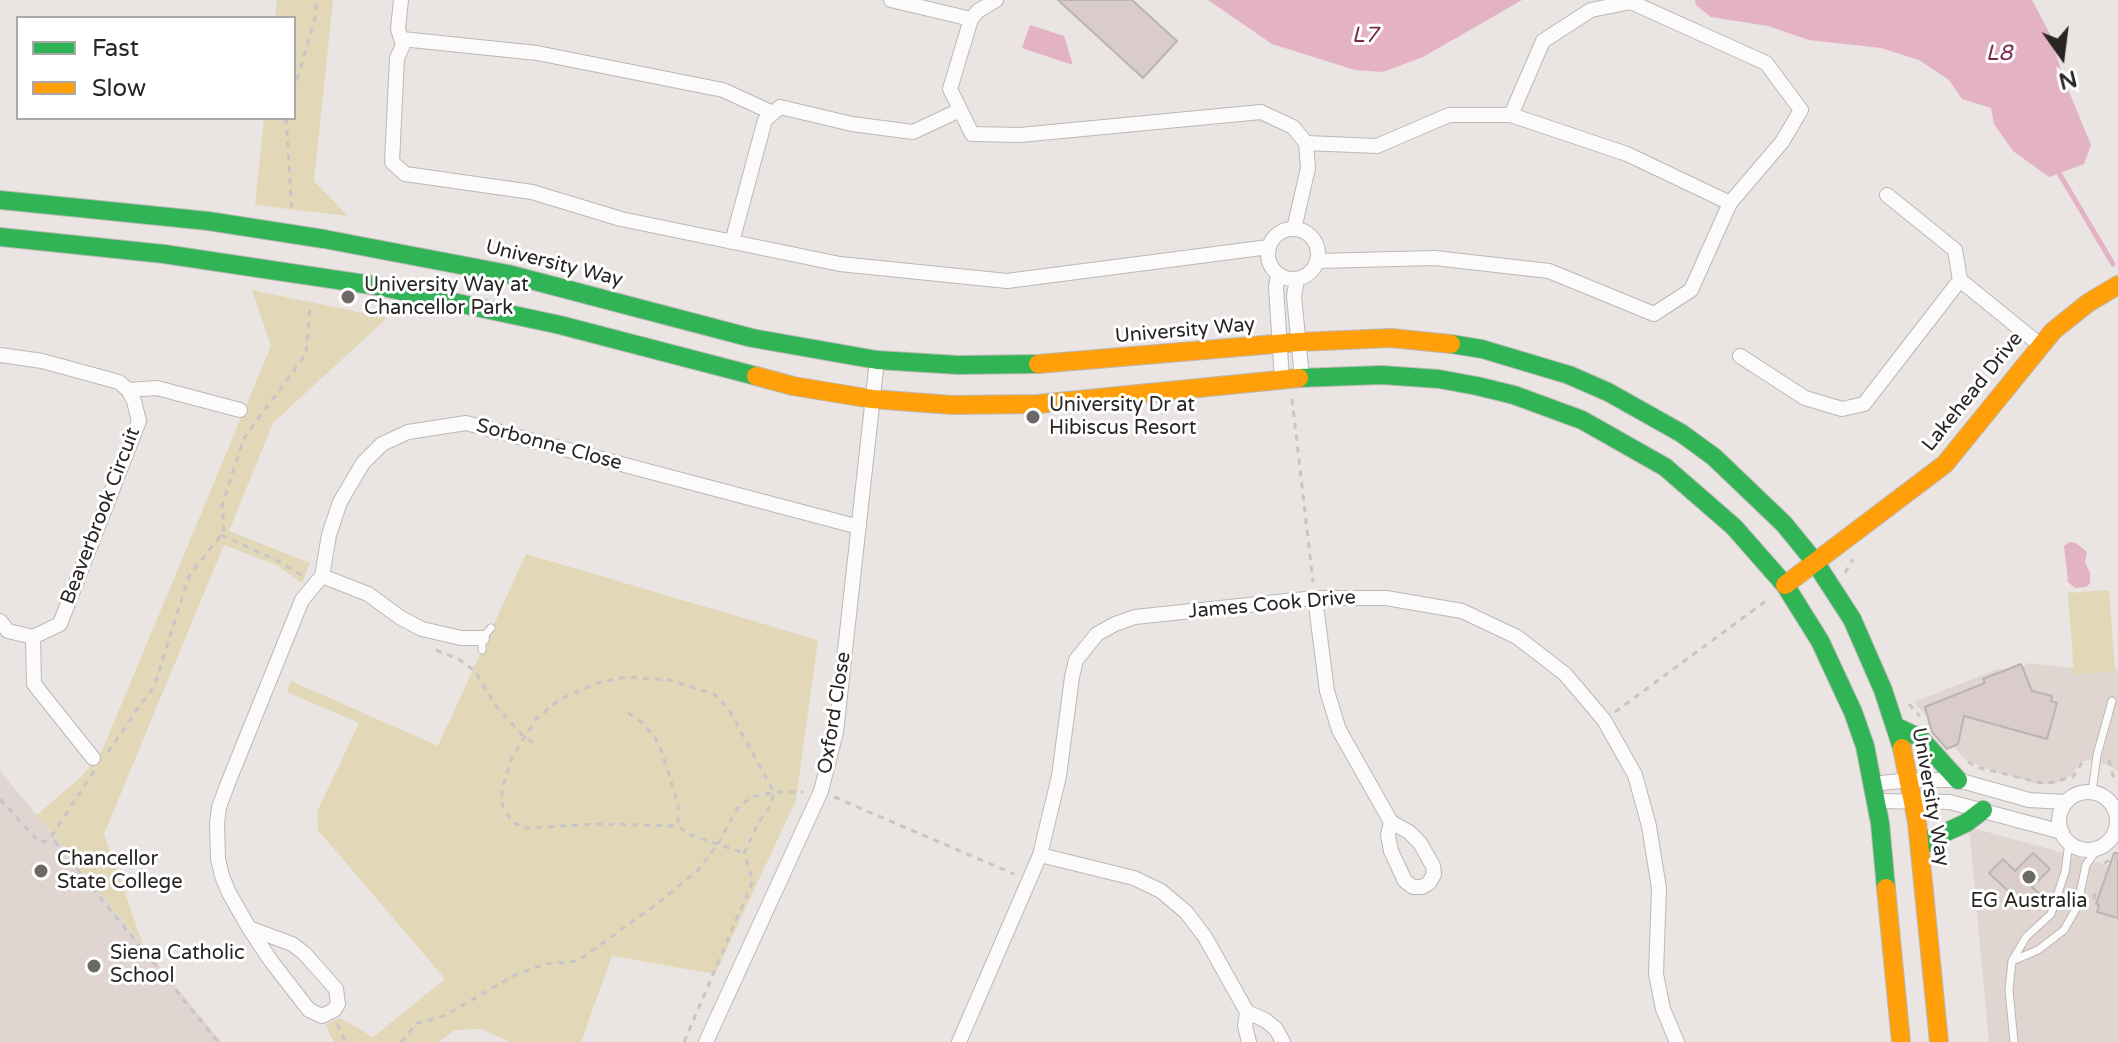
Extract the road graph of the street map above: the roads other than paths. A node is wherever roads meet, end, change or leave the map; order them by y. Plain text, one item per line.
1 (401, 0) edge
2 (891, 0) edge
3 (996, 0) edge
4 (971, 19) junction
5 (402, 39) junction
6 (960, 110) junction
7 (773, 113) junction
8 (1511, 115) junction
9 (1306, 143) junction
10 (1887, 195) dead end
11 (0, 200) edge
12 (1730, 203) junction
13 (1294, 229) junction
14 (0, 237) edge
15 (732, 242) junction
16 (1269, 247) junction
17 (1317, 261) junction
18 (1278, 274) junction
19 (1297, 279) junction
20 (1960, 280) junction
21 (2118, 285) edge
22 (1299, 342) junction
23 (1279, 345) junction
24 (2040, 345) junction
25 (0, 355) edge
26 (1740, 356) dead end
27 (877, 360) junction
28 (1292, 379) junction
29 (128, 390) junction
30 (872, 399) junction
31 (240, 410) dead end
32 (859, 527) junction
33 (1815, 562) junction
34 (322, 576) junction
35 (1785, 585) junction
36 (1315, 598) junction
37 (0, 621) edge
38 (33, 637) junction
39 (485, 639) dead end
40 (2112, 701) dead end
41 (1897, 727) junction
42 (100, 759) road end
43 (1909, 780) junction
44 (1958, 780) junction
45 (1875, 792) junction
46 (2092, 792) junction
47 (1913, 800) junction
48 (2066, 802) junction
49 (1983, 810) junction
50 (2117, 810) edge
51 (1391, 822) dead end
52 (2065, 837) junction
53 (2109, 842) edge
54 (1920, 848) junction
55 (1040, 855) junction
56 (249, 928) junction
57 (2012, 961) junction
58 (1247, 1012) junction
59 (1672, 1040) edge
60 (706, 1042) edge
61 (959, 1042) edge
62 (1249, 1042) edge
63 (1283, 1042) edge
64 (1901, 1042) edge
65 (1939, 1042) edge
66 (2014, 1042) edge

1 - 5 street
2 - 4 street
3 - 4 street
4 - 6 street
5 - 7 street
5 - 15 street
6 - 7 street
6 - 9 street
7 - 15 street
8 - 9 street
8 - 12 street
8 - 12 street
9 - 13 street
10 - 20 street
11 - 27 main road, University Way
12 - 17 street
13 - 16 street
13 - 17 street
14 - 30 main road
15 - 16 street
16 - 18 street
17 - 19 street
18 - 19 street
18 - 23 street
19 - 22 street
20 - 24 street
20 - 26 street
21 - 24 main road, Lakehead Drive
22 - 23 main road, University Way
22 - 28 street
22 - 33 main road, University Way
23 - 27 main road, University Way
23 - 28 street
24 - 33 main road, Lakehead Drive
25 - 29 street
27 - 30 street, Oxford Close
28 - 30 main road
28 - 35 main road
29 - 31 street
29 - 38 street, Beaverbrook Circuit
30 - 32 street, Oxford Close
32 - 34 street, Sorbonne Close
32 - 60 street, Oxford Close
33 - 35 main road, Lakehead Drive
33 - 41 main road, University Way
34 - 39 street
34 - 56 street, Sorbonne Close
35 - 45 main road
36 - 51 street
36 - 55 street, James Cook Drive
36 - 59 street, James Cook Drive
37 - 38 street
38 - 42 street
40 - 46 lane
41 - 43 main road, University Way
41 - 44 main road
43 - 44 street
43 - 45 street
43 - 47 main road, University Way
44 - 48 street
45 - 47 street
45 - 64 main road
46 - 48 street
46 - 50 street
47 - 49 street
47 - 54 main road, University Way
48 - 52 street
49 - 52 street
49 - 54 main road
50 - 53 street
52 - 53 street
52 - 57 lane
53 - 57 lane
54 - 65 main road, University Way
55 - 58 street
55 - 61 street, James Cook Drive
56 - 56 street, Sorbonne Close
57 - 66 lane
58 - 62 street
58 - 63 street

